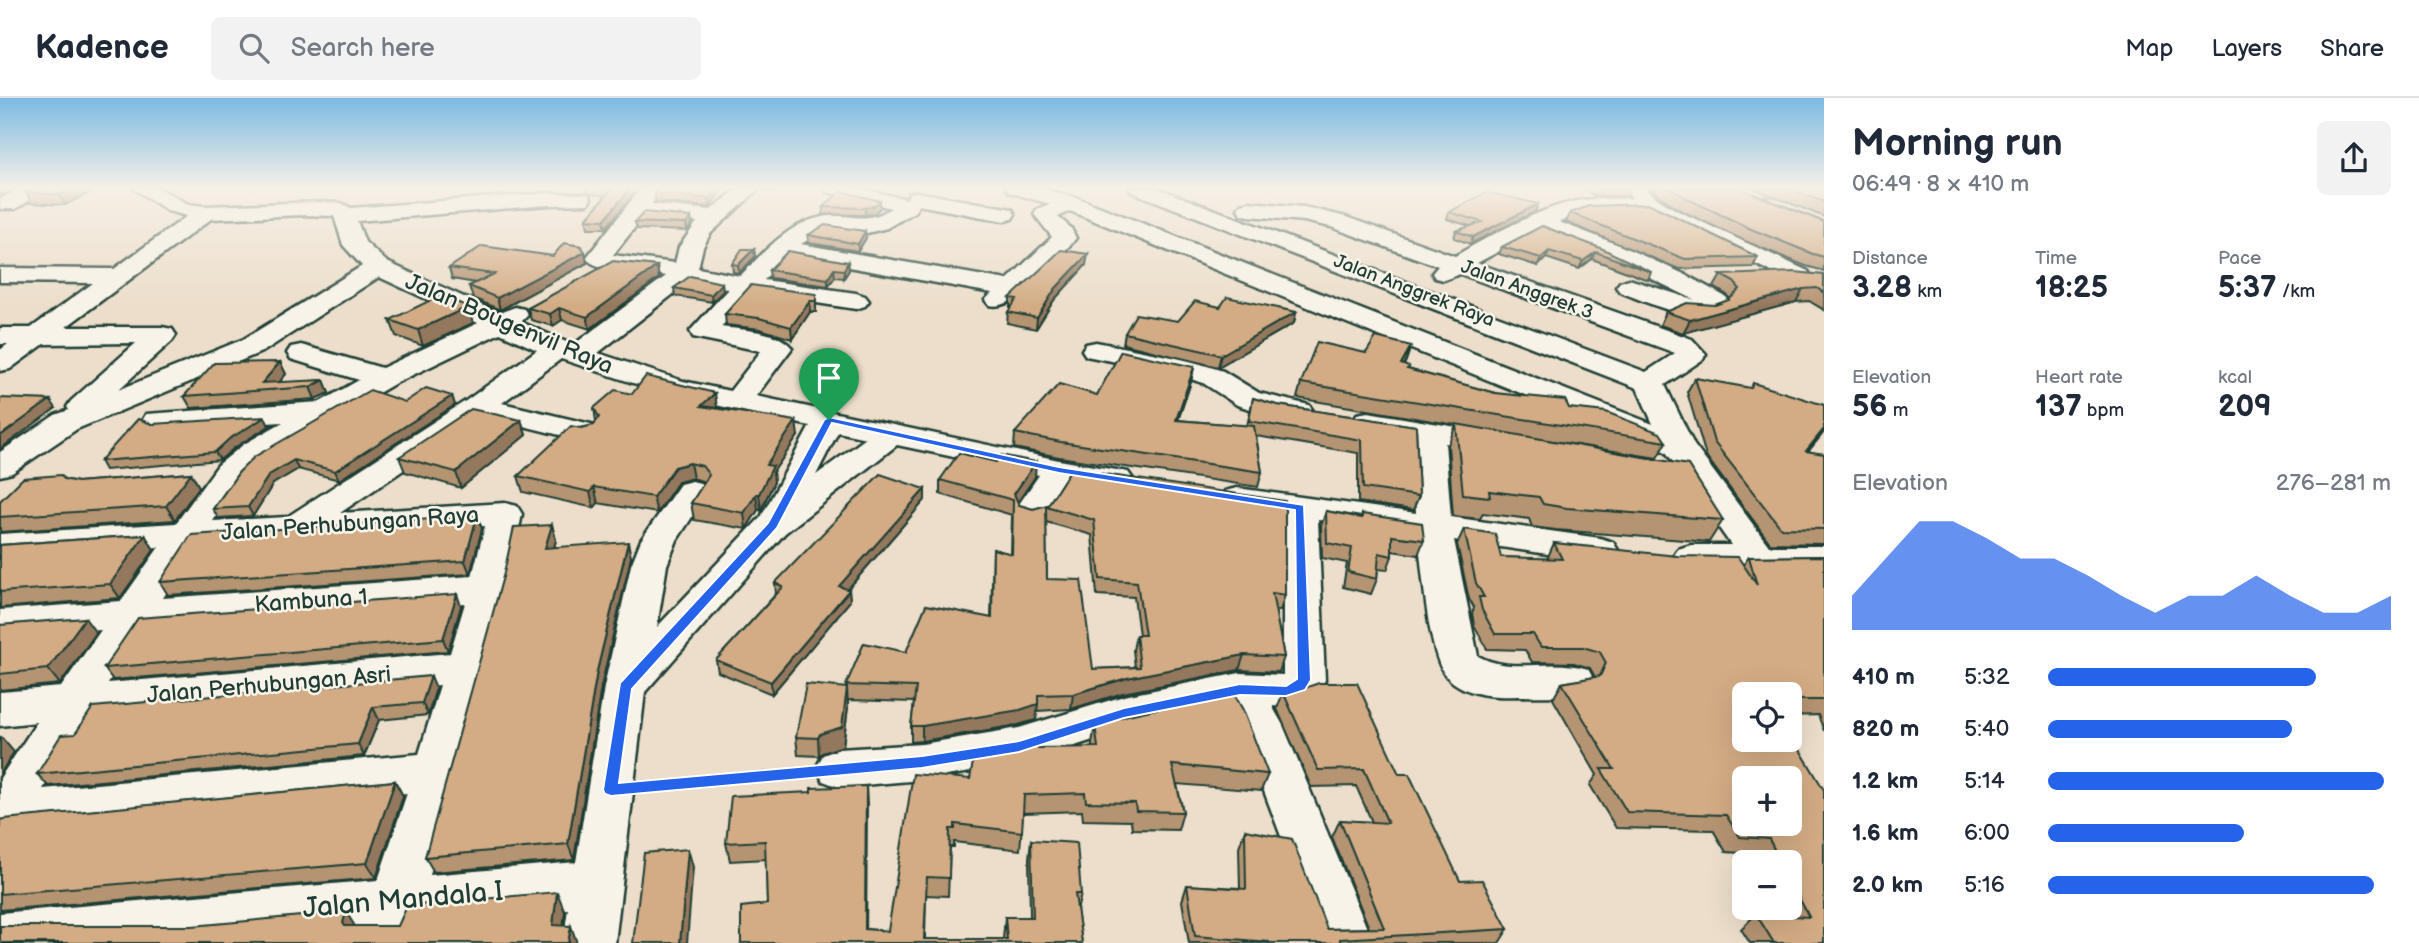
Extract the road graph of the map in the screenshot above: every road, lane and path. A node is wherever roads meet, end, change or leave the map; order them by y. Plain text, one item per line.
1 (186, 227) edge
2 (350, 227) edge
3 (623, 227) edge
4 (705, 227) edge
5 (811, 227) edge
6 (1057, 227) edge
7 (1130, 227) edge
8 (1214, 227) edge
9 (1242, 227) edge
10 (1351, 227) edge
11 (1527, 227) edge
12 (1552, 227) edge
13 (1695, 227) edge
14 (1173, 245) junction
15 (784, 248) junction
16 (611, 262) junction
17 (1456, 264) junction
18 (377, 267) junction
19 (685, 273) junction
20 (0, 275) edge
21 (1799, 275) junction
22 (118, 276) junction
23 (589, 276) edge
24 (1750, 276) edge
25 (1725, 277) edge
26 (1675, 279) junction
27 (1824, 279) edge
28 (747, 285) junction
29 (1629, 287) dead end
30 (1418, 292) junction
31 (856, 301) dead end
32 (534, 306) edge
33 (501, 322) junction
34 (1366, 323) junction
35 (0, 336) edge
36 (38, 337) junction
37 (1096, 350) dead end
38 (301, 353) dead end
39 (567, 353) junction
40 (0, 363) edge
41 (384, 378) junction
42 (1649, 383) junction
43 (737, 401) junction
44 (478, 406) junction
45 (326, 410) junction
46 (829, 420) junction
47 (157, 421) edge
48 (66, 422) junction
49 (1428, 430) junction
50 (584, 432) edge
51 (892, 433) junction
52 (1678, 445) junction
53 (1523, 447) edge
54 (0, 466) edge
55 (1059, 470) junction
56 (230, 472) junction
57 (1659, 472) edge
58 (191, 475) edge
59 (1700, 479) junction
60 (1139, 482) edge
61 (692, 491) dead end
62 (1206, 493) edge
63 (1300, 508) junction
64 (1032, 510) edge
65 (773, 525) junction
66 (1434, 526) junction
67 (296, 527) junction
68 (186, 536) junction
69 (0, 546) edge
70 (1824, 558) edge
71 (1760, 559) junction
72 (488, 588) junction
73 (134, 614) junction
74 (0, 624) edge
75 (466, 667) junction
76 (1573, 680) edge
77 (625, 687) junction
78 (1240, 689) junction
79 (73, 703) junction
80 (0, 709) edge
81 (839, 768) joint
82 (437, 771) junction
83 (611, 790) junction
84 (1, 815) edge
85 (597, 883) junction
86 (392, 921) edge
87 (0, 938) edge
88 (589, 943) edge
89 (1348, 943) edge

1 - 22 street
2 - 18 street, Jalan Bougenvil Raya
3 - 16 street
4 - 19 street
5 - 15 street
6 - 15 street
7 - 14 street
8 - 14 street
9 - 30 street, Jalan Anggrek Raya
10 - 17 street, Jalan Anggrek 3
11 - 17 street
12 - 26 street
13 - 21 street
14 - 34 street
15 - 28 street
16 - 19 street
16 - 23 street
17 - 30 street
17 - 42 street, Jalan Anggrek 3
18 - 33 street, Jalan Bougenvil Raya
18 - 48 street
19 - 28 street
19 - 39 street
20 - 22 street
21 - 24 street
21 - 27 street
22 - 36 street
25 - 26 street
26 - 29 street
28 - 31 street
28 - 43 street
30 - 34 street
30 - 42 street, Jalan Anggrek Raya
32 - 33 street
33 - 39 street, Jalan Bougenvil Raya
33 - 41 street
34 - 52 street
35 - 36 street
36 - 40 street
36 - 48 street
37 - 49 street
38 - 41 street
39 - 43 street, Jalan Bougenvil Raya
39 - 44 street
41 - 45 street
42 - 52 street
43 - 46 street, Jalan Bougenvil Raya
44 - 50 street
44 - 67 street
45 - 47 street
45 - 56 street
46 - 51 street, Jalan Bougenvil Raya
46 - 65 street
48 - 54 street
49 - 53 street
49 - 66 street
51 - 55 street, Jalan Bougenvil Raya
51 - 65 street
52 - 59 street
55 - 60 street, Jalan Bougenvil Raya
55 - 64 street
56 - 58 street
56 - 68 street
57 - 59 street
59 - 71 street
61 - 77 street
62 - 63 street
63 - 66 street
63 - 78 street
65 - 77 street
66 - 71 street
66 - 76 street
67 - 68 street, Jalan Perhubungan Raya
67 - 72 street, Jalan Perhubungan Raya
68 - 69 street, Jalan Perhubungan Raya
68 - 73 street
70 - 71 street
72 - 73 street, Kambuna 1
72 - 75 street, Jalan Perhubungan Raya
73 - 74 street, Kambuna 1
73 - 79 street
75 - 79 street, Jalan Perhubungan Asri
75 - 82 street, Jalan Perhubungan Raya
77 - 83 street
78 - 81 street
78 - 89 street
79 - 80 street, Jalan Perhubungan Asri
79 - 84 street
81 - 83 path
82 - 84 street
82 - 86 street, Jalan Perhubungan Raya
83 - 85 street
85 - 86 street, Jalan Mandala I
85 - 88 street
86 - 87 street, Jalan Mandala I

